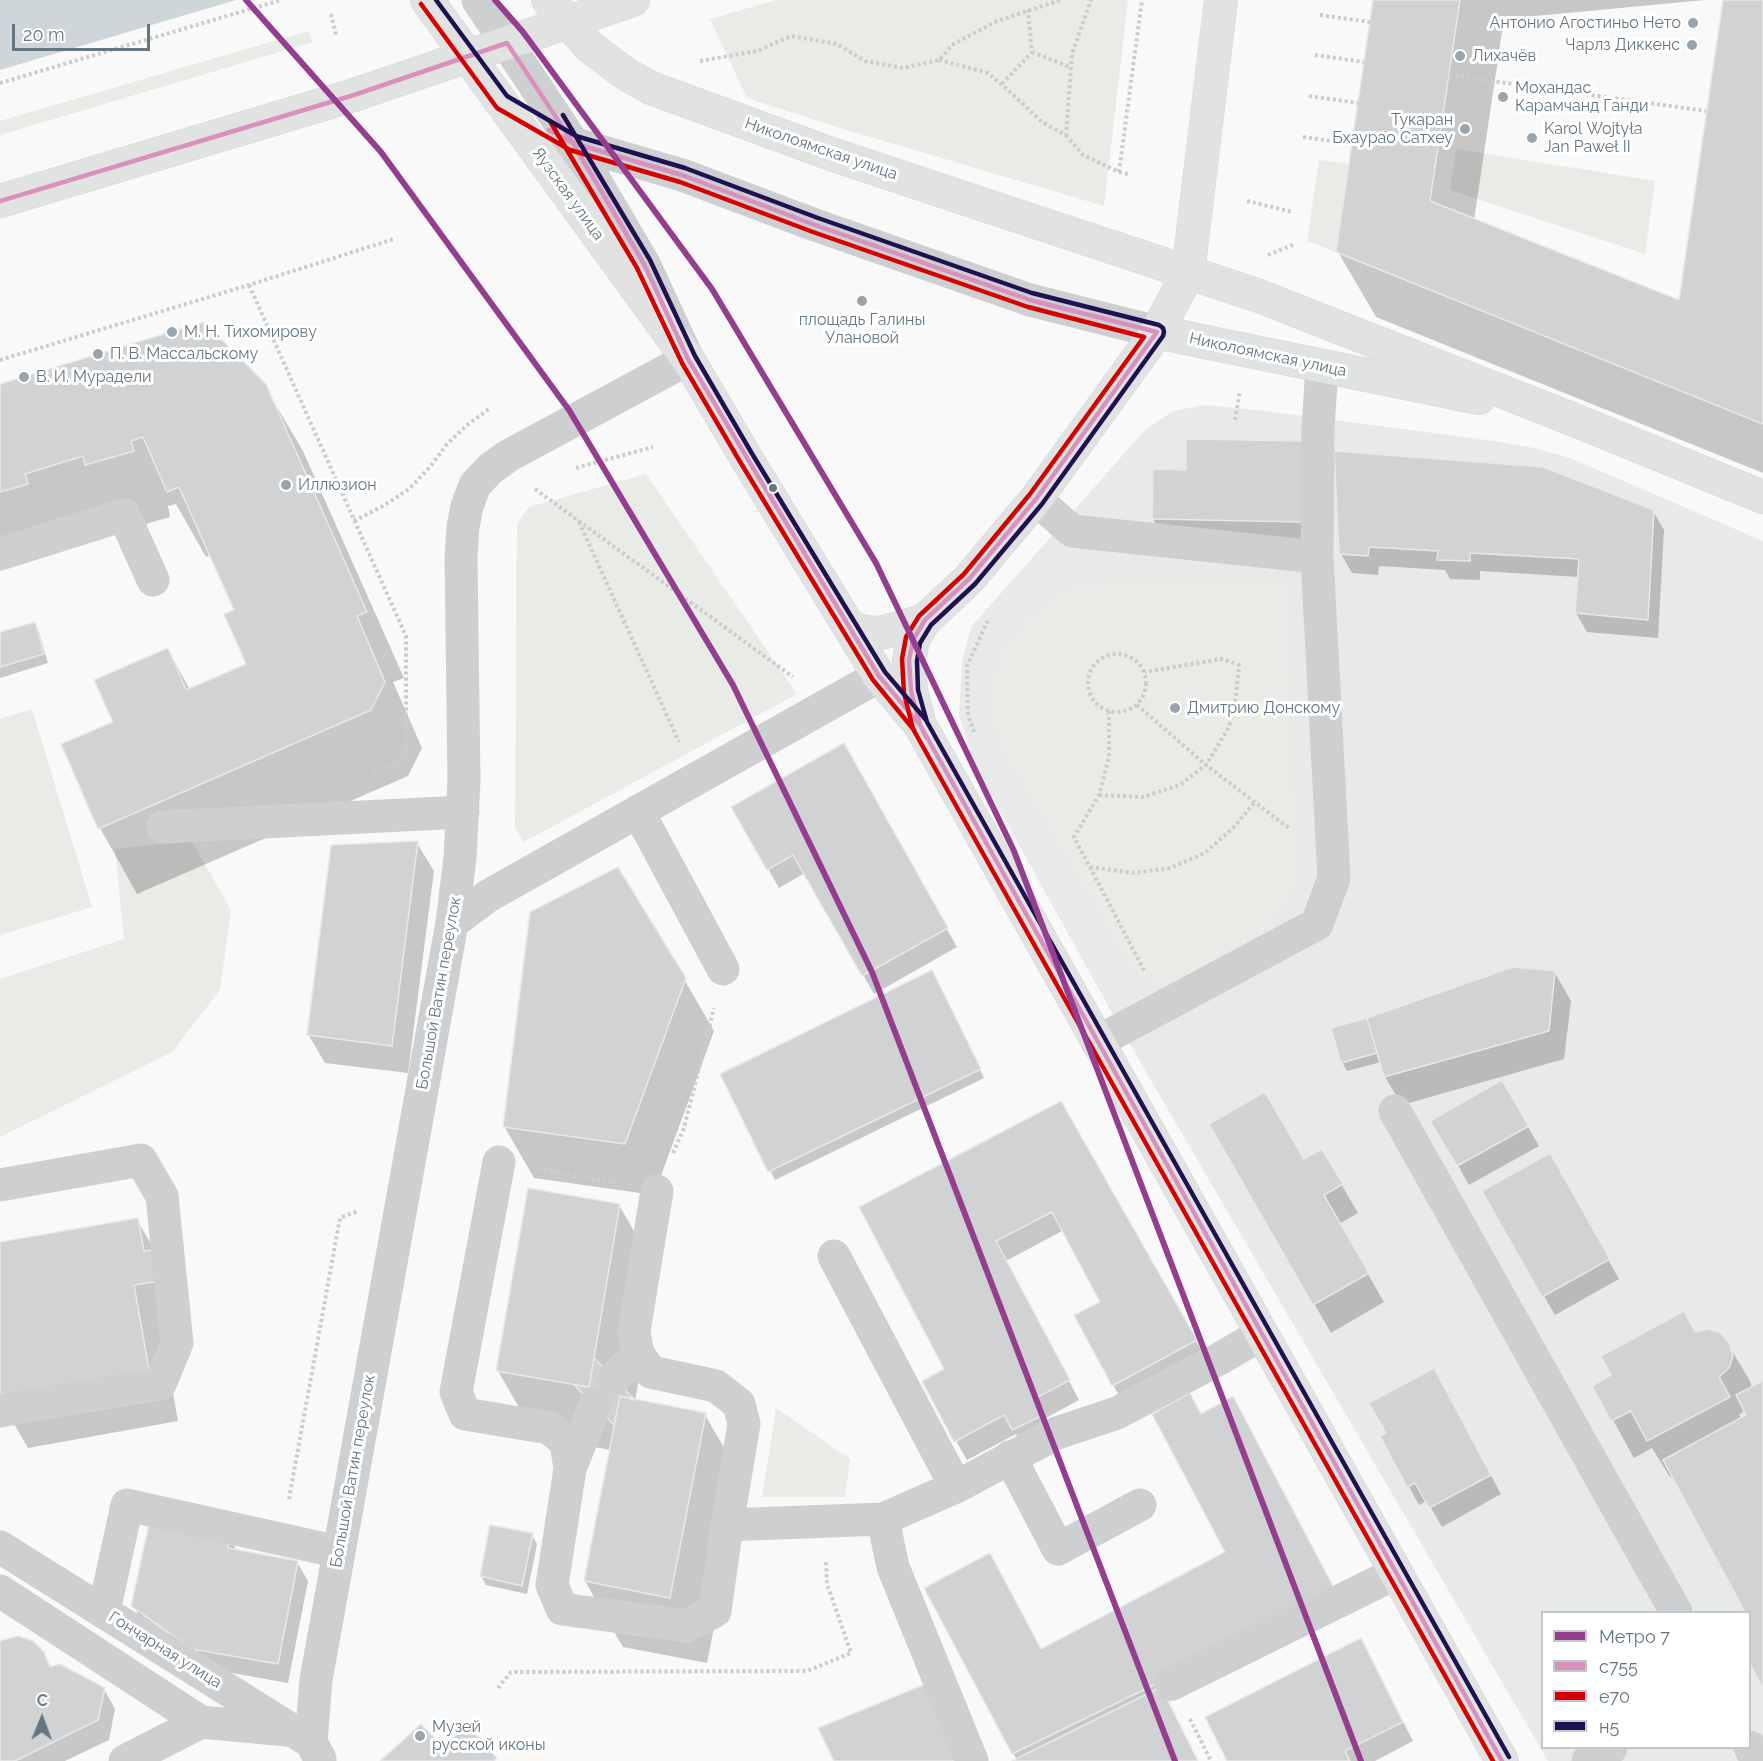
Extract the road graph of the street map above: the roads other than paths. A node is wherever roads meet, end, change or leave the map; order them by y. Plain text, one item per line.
1 (427, 0) edge
2 (478, 0) edge
3 (633, 0) edge
4 (1221, 0) edge
5 (557, 11) edge
6 (507, 43) junction
7 (468, 57) junction
8 (502, 102) junction
9 (573, 143) junction
10 (0, 201) edge
11 (1188, 273) junction
12 (1157, 332) junction
13 (688, 359) junction
14 (1322, 366) junction
15 (1567, 417) junction
16 (1763, 496) edge
17 (1036, 499) junction
18 (0, 554) edge
19 (1317, 557) junction
20 (153, 580) dead end
21 (926, 620) junction
22 (849, 626) junction
23 (879, 676) junction
24 (920, 725) junction
25 (638, 811) junction
26 (463, 812) junction
27 (163, 827) dead end
28 (452, 923) junction
29 (723, 969) road end
30 (1097, 1042) junction
31 (1395, 1112) dead end
32 (498, 1162) road end
33 (0, 1185) edge
34 (657, 1191) road end
35 (834, 1256) dead end
36 (1262, 1334) junction
37 (638, 1354) junction
38 (614, 1378) dead end
39 (594, 1405) dead end
40 (0, 1411) edge
41 (1010, 1457) junction
42 (570, 1469) junction
43 (956, 1487) junction
44 (1140, 1505) dead end
45 (883, 1519) junction
46 (726, 1525) junction
47 (0, 1547) edge
48 (339, 1552) junction
49 (1396, 1573) junction
50 (0, 1591) edge
51 (104, 1611) junction
52 (1675, 1611) edge
53 (1172, 1684) dead end
54 (201, 1722) junction
55 (309, 1745) edge
56 (1609, 1749) edge
57 (125, 1761) edge
58 (972, 1761) edge
59 (1502, 1761) edge
60 (1588, 1761) edge

1 - 7 main road, Яузская улица
2 - 6 street, Яузская улица
3 - 5 main road
4 - 11 main road
5 - 6 main road
5 - 11 main road, Николоямская улица
6 - 7 main road
6 - 9 street, Яузская улица
7 - 8 main road, Яузская улица
7 - 10 main road
8 - 9 street, Николоямская улица
8 - 13 main road, Яузская улица
9 - 12 street, Николоямская улица
9 - 13 street, Яузская улица
11 - 12 main road
11 - 15 main road, Николоямская улица
12 - 14 main road, Николоямская улица
12 - 17 main road
13 - 22 main road, Яузская улица
13 - 26 street, Большой Ватин переулок
14 - 15 main road, Николоямская улица
14 - 19 street
15 - 16 main road, Николоямская улица
17 - 19 street
17 - 21 main road
18 - 20 street
19 - 30 street
21 - 22 main road
21 - 24 main road, Яузская улица
22 - 23 main road, Яузская улица
23 - 24 main road, Яузская улица
23 - 25 street
24 - 30 main road, Яузская улица
25 - 28 street
25 - 29 street
26 - 27 street
26 - 28 street, Большой Ватин переулок
28 - 48 street, Большой Ватин переулок
30 - 36 main road, Яузская улица
31 - 52 street
32 - 42 street
33 - 40 street
34 - 37 street
35 - 43 street
36 - 41 street
36 - 49 main road, Яузская улица
37 - 38 street
37 - 46 street
39 - 42 street
41 - 43 street
41 - 44 street
42 - 46 street
43 - 45 street
45 - 46 street
45 - 58 street
47 - 51 street, Гончарная улица
48 - 51 street
48 - 55 street, Большой Ватин переулок
49 - 53 street
49 - 59 main road, Яузская улица
50 - 54 street
51 - 55 street, Гончарная улица
54 - 55 street
54 - 57 street
56 - 60 street

